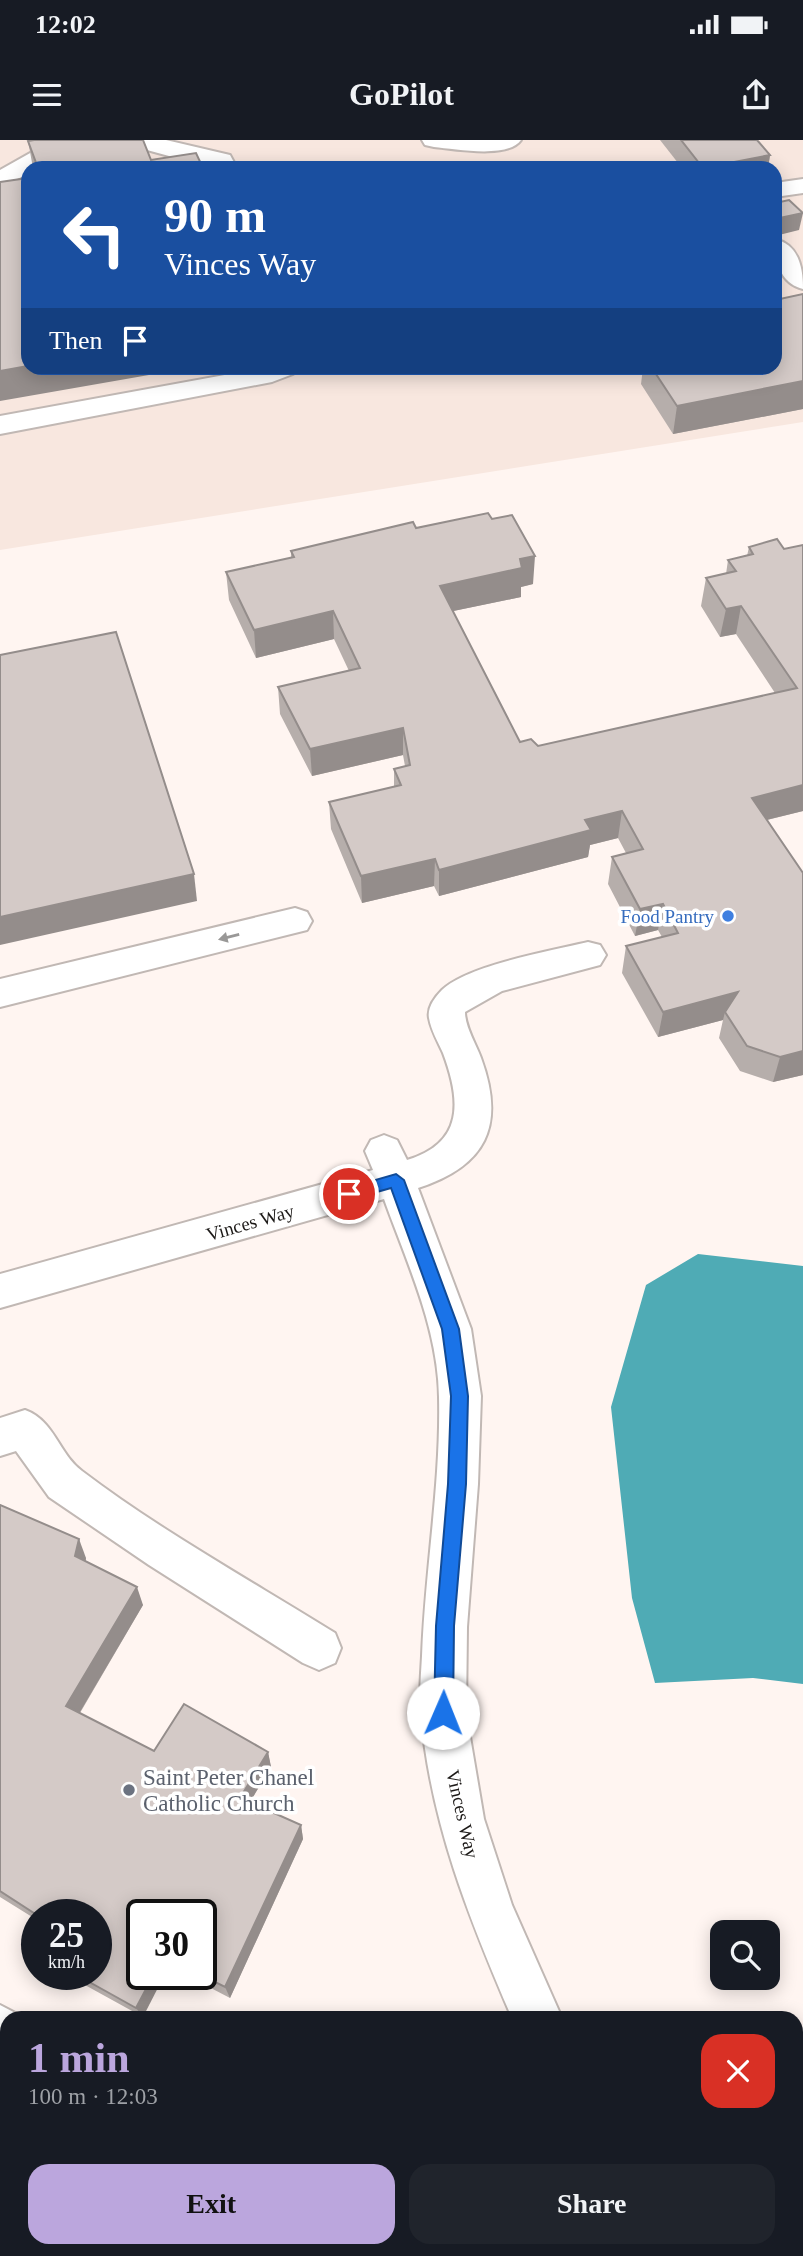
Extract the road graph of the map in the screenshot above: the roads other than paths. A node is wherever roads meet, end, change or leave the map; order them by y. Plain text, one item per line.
1 (434, 140) edge
2 (509, 140) edge
3 (34, 161) edge
4 (222, 161) edge
5 (21, 168) edge
6 (0, 180) edge
7 (803, 186) edge
8 (782, 189) edge
9 (782, 261) edge
10 (797, 292) edge
11 (267, 375) edge
12 (0, 425) edge
13 (295, 921) dead end
14 (588, 955) dead end
15 (0, 993) edge
16 (390, 1166) junction
17 (0, 1291) edge
18 (0, 1437) edge
19 (319, 1648) dead end
20 (534, 2011) edge

1 - 2 street
3 - 4 street
5 - 6 street
7 - 8 street
9 - 10 street
11 - 12 street
13 -> 15 street
14 - 16 street
16 - 17 street, Vinces Way
16 - 20 street, Vinces Way
18 - 19 street

